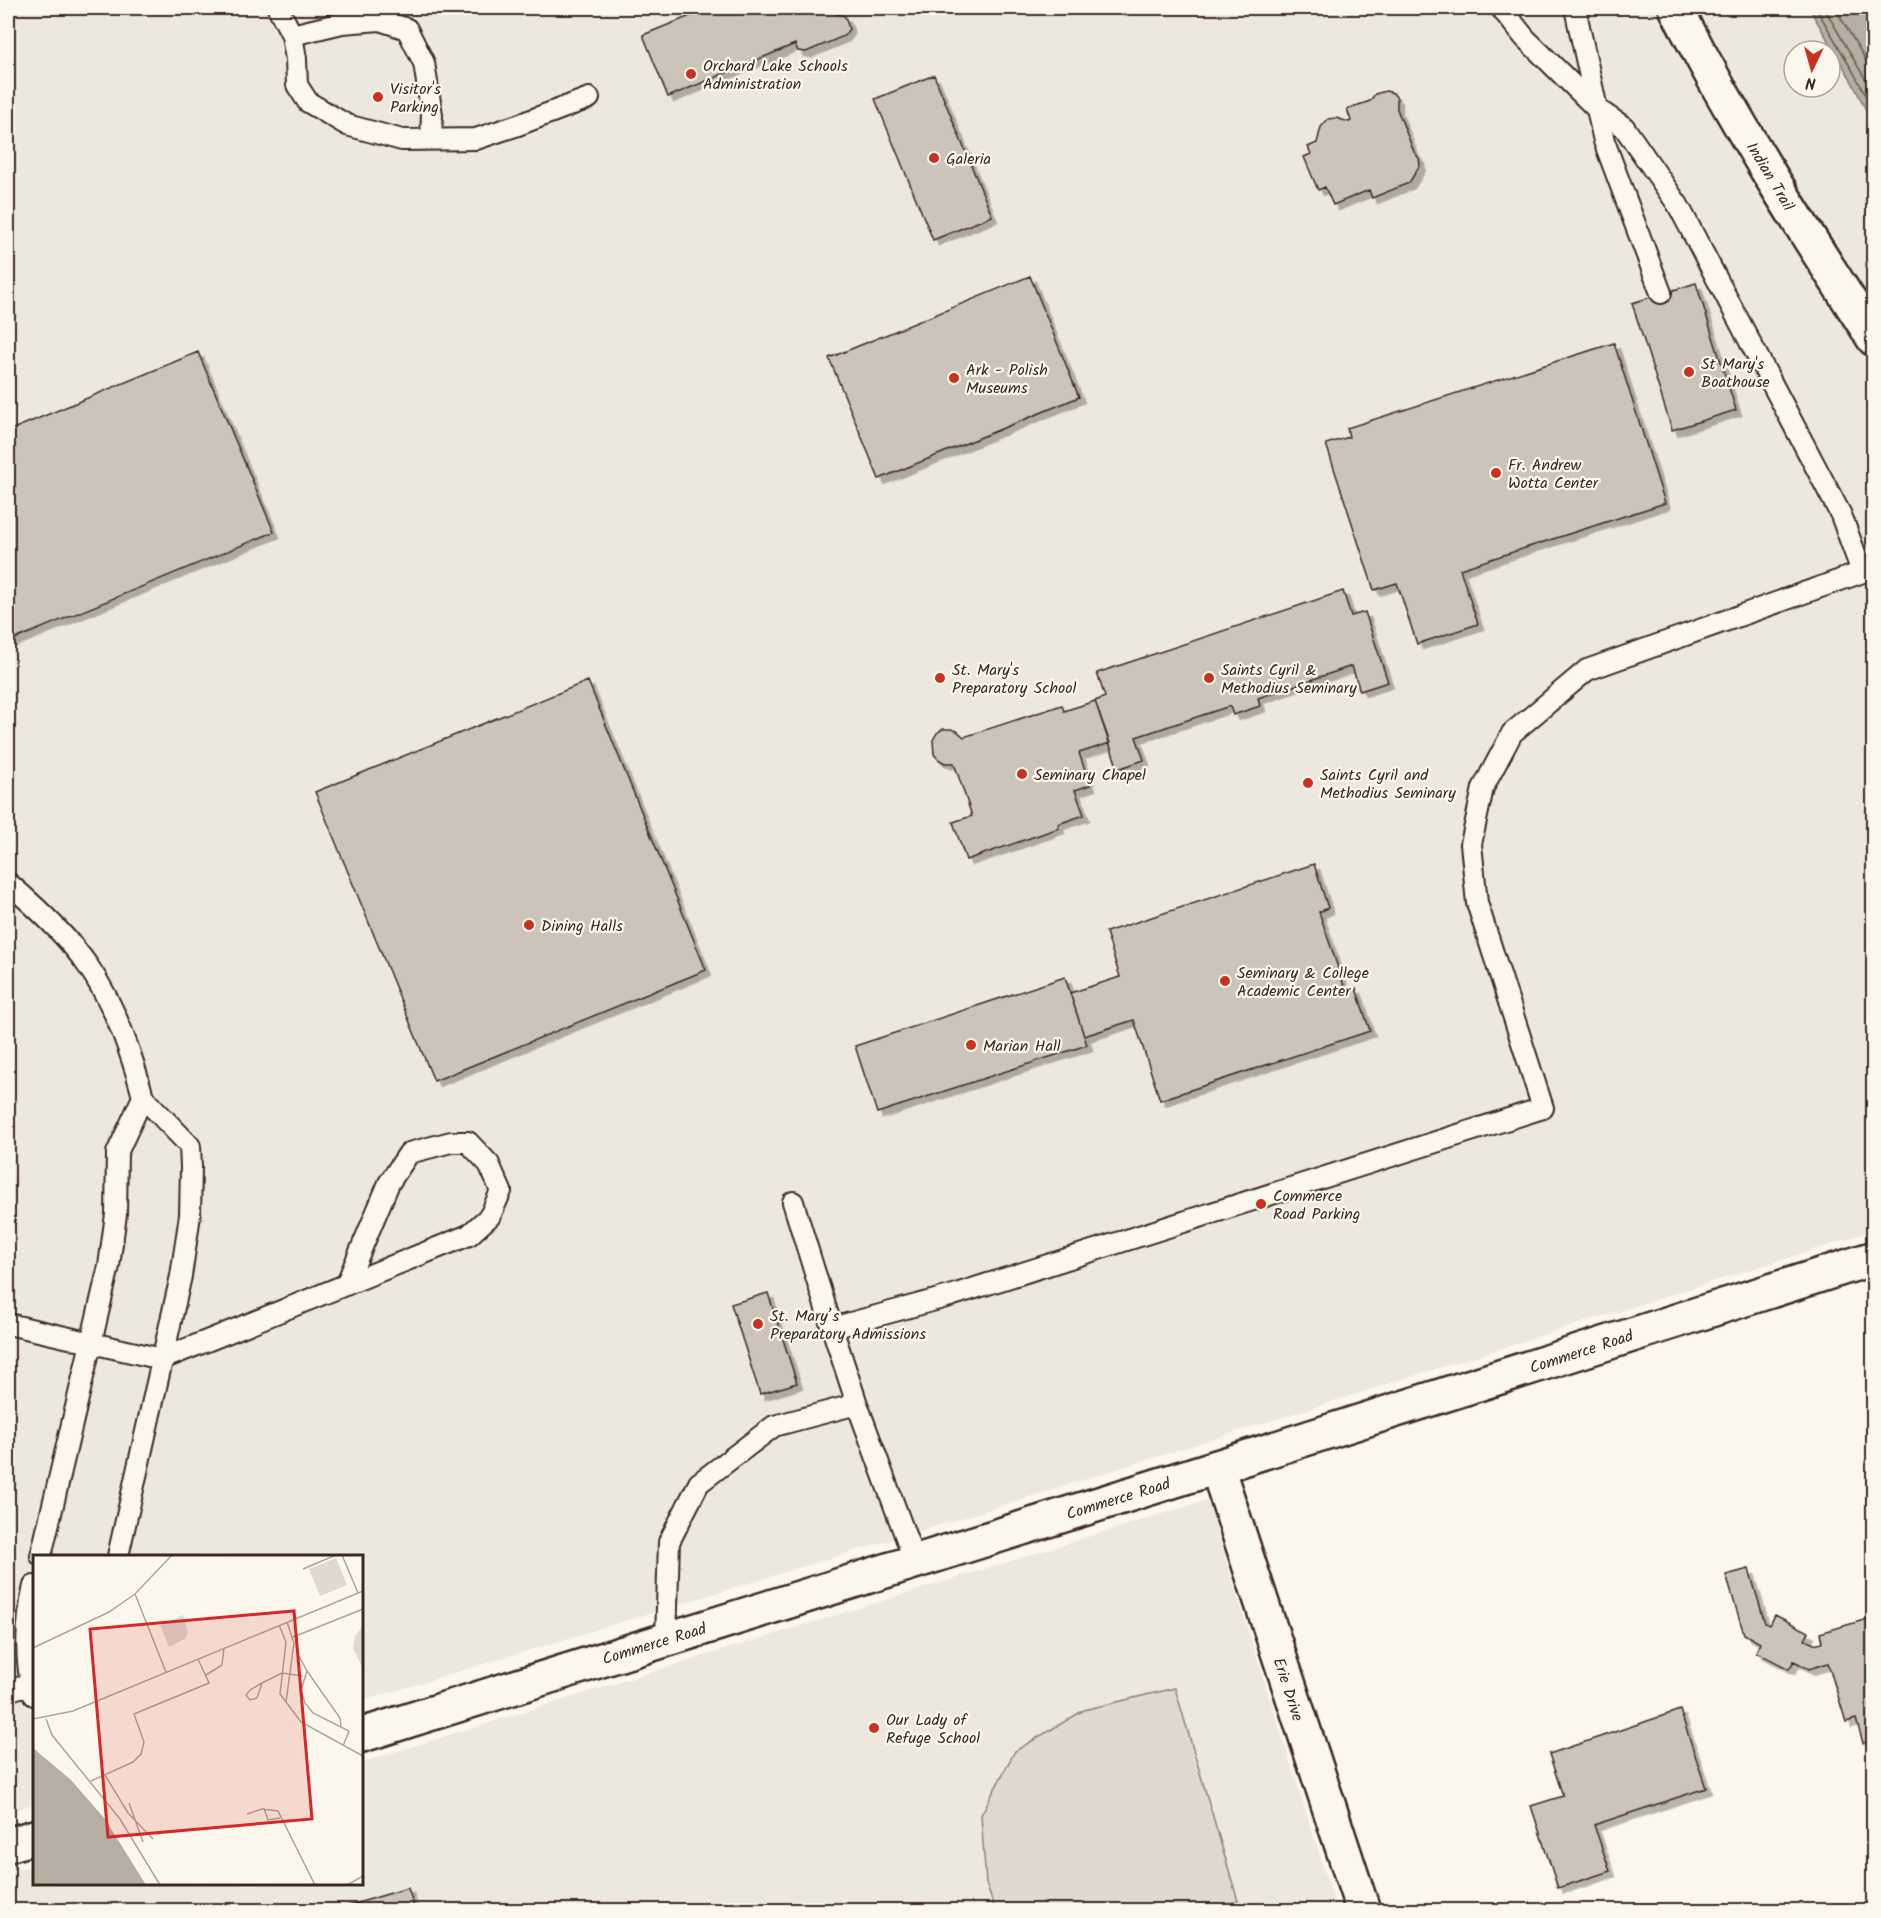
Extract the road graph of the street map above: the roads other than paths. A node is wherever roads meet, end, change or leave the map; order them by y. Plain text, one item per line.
1 (278, 8) edge
2 (1501, 8) edge
3 (1575, 8) edge
4 (1676, 8) edge
5 (292, 35) junction
6 (588, 98) dead end
7 (1597, 109) junction
8 (431, 139) junction
9 (1661, 293) dead end
10 (1874, 339) edge
11 (1868, 570) edge
12 (8, 883) edge
13 (143, 1097) junction
14 (793, 1202) dead end
15 (1874, 1258) edge
16 (346, 1285) junction
17 (8, 1324) edge
18 (832, 1328) junction
19 (91, 1342) junction
20 (162, 1359) junction
21 (856, 1404) junction
22 (1217, 1467) junction
23 (41, 1555) edge
24 (118, 1555) edge
25 (915, 1562) junction
26 (33, 1592) edge
27 (666, 1639) junction
28 (33, 1689) edge
29 (8, 1691) edge
30 (363, 1735) edge
31 (33, 1837) edge
32 (8, 1845) edge
33 (1363, 1911) edge

1 - 5 lane
2 - 7 lane
3 - 7 lane
4 - 10 main road, Indian Trail
5 - 8 lane
5 - 8 lane
6 - 8 lane
7 - 9 lane
7 - 11 lane
11 - 18 lane
12 - 13 lane
13 - 19 lane
13 - 20 lane
14 - 18 lane
15 - 22 main road, Commerce Road
16 - 16 lane
16 - 20 lane
17 - 19 lane
18 - 21 lane
19 - 20 lane
19 - 23 lane
20 - 24 lane
21 - 25 lane
21 - 27 lane
22 - 25 main road, Commerce Road
22 - 33 main road, Erie Drive
25 - 27 main road, Commerce Road
26 - 28 lane
27 - 30 main road, Commerce Road
28 - 29 lane
31 - 32 main road

